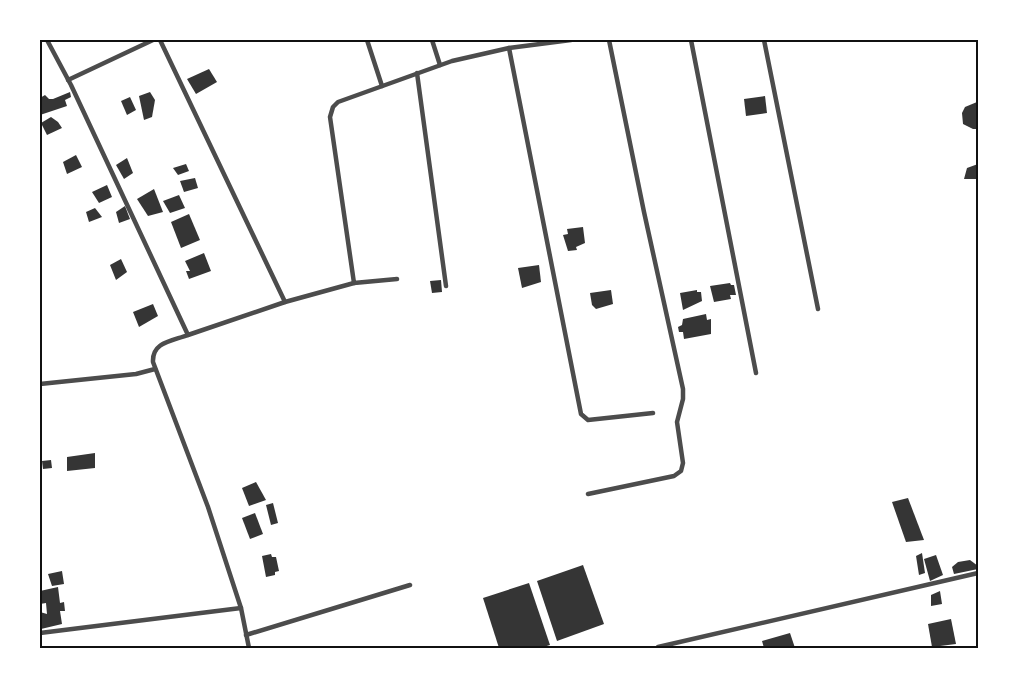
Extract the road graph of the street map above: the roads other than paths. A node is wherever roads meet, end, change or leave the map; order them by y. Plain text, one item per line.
1 (47, 40) edge
2 (153, 40) edge
3 (160, 40) edge
4 (367, 40) edge
5 (432, 40) edge
6 (571, 40) edge
7 (609, 40) edge
8 (691, 40) edge
9 (764, 40) edge
10 (536, 42) edge
11 (509, 48) junction
12 (440, 65) junction
13 (417, 73) junction
14 (68, 80) junction
15 (382, 86) junction
16 (397, 279) dead end
17 (354, 283) junction
18 (446, 286) dead end
19 (285, 302) junction
20 (818, 309) dead end
21 (188, 335) junction
22 (155, 370) junction
23 (756, 373) dead end
24 (40, 384) edge
25 (653, 414) dead end
26 (588, 494) dead end
27 (978, 573) edge
28 (410, 585) dead end
29 (241, 608) junction
30 (40, 633) edge
31 (246, 635) junction
32 (658, 646) dead end
33 (250, 648) edge

1 - 14 street
2 - 14 street
3 - 19 street
4 - 15 street
5 - 12 street
6 - 10 street
7 - 26 street
8 - 23 street
9 - 20 street
10 - 11 street
11 - 12 street
11 - 25 street
12 - 13 street
13 - 15 street
13 - 18 street
14 - 21 street
15 - 17 street
16 - 17 street
17 - 19 street
19 - 21 street
21 - 22 street
22 - 24 street
22 - 29 street
27 - 32 street
28 - 31 street
29 - 30 street
29 - 31 street
31 - 33 street

